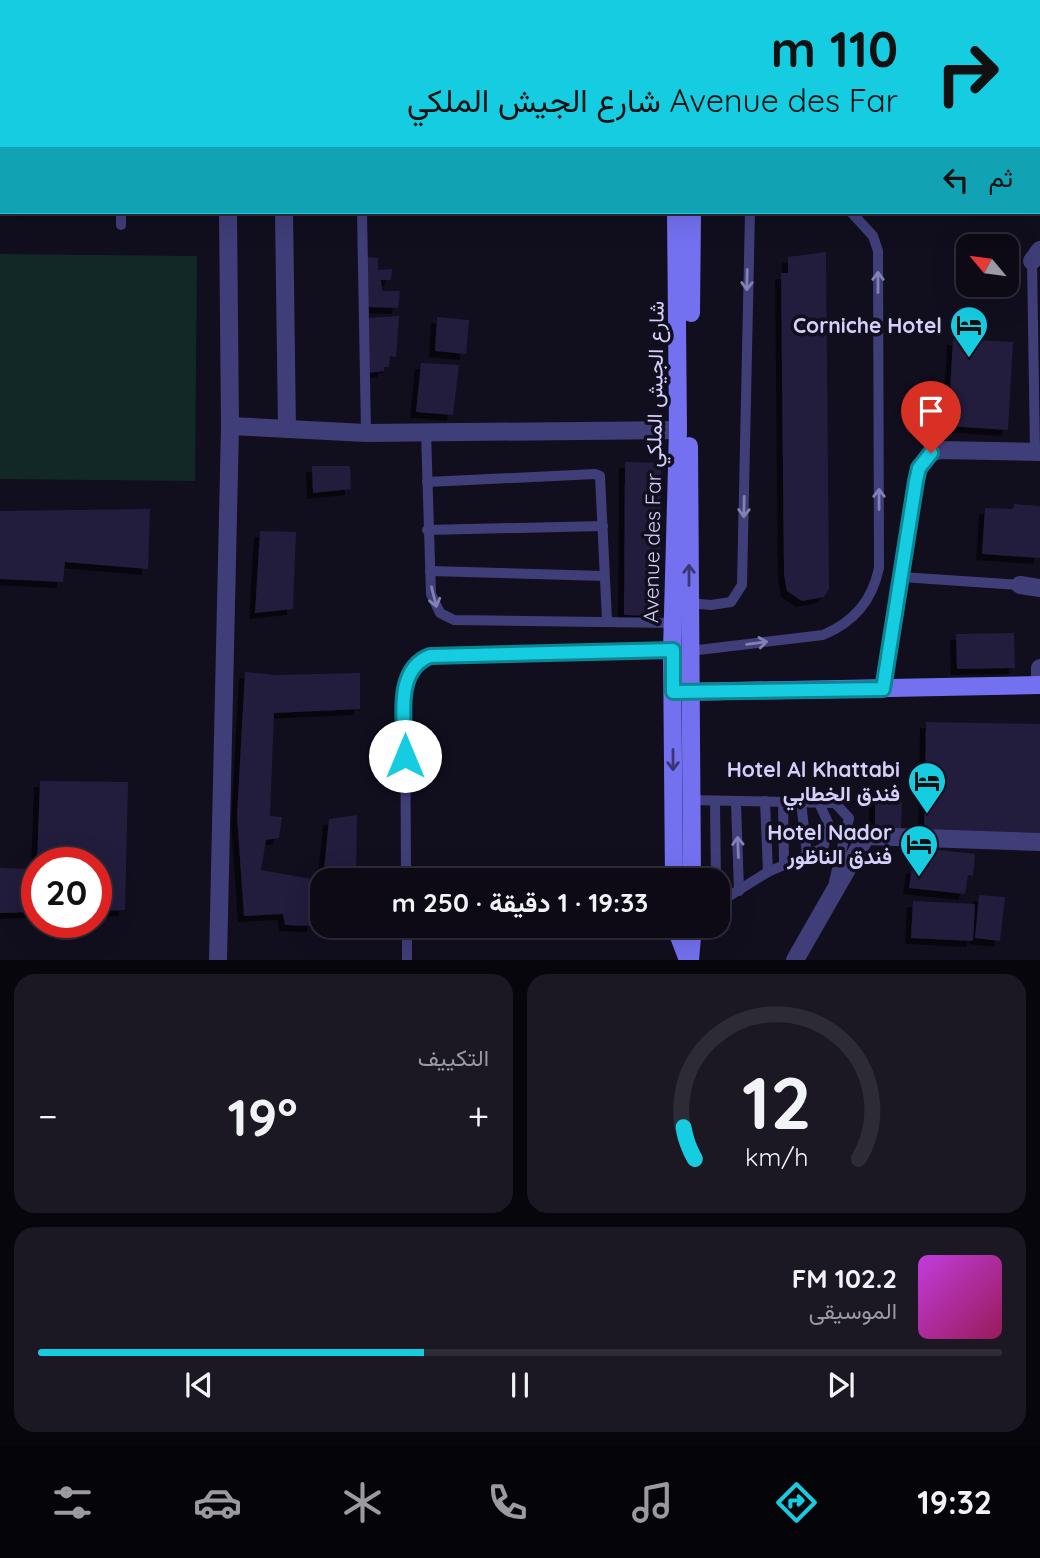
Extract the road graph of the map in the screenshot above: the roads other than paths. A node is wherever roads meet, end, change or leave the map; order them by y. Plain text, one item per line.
1 (121, 214) edge
2 (228, 214) edge
3 (284, 214) edge
4 (362, 214) edge
5 (676, 214) edge
6 (692, 214) edge
7 (750, 214) edge
8 (853, 214) edge
9 (121, 225) dead end
10 (1036, 255) edge
11 (230, 426) junction
12 (287, 429) junction
13 (678, 430) junction
14 (426, 432) junction
15 (366, 433) junction
16 (1037, 452) edge
17 (919, 468) joint
18 (428, 482) junction
19 (603, 526) junction
20 (427, 530) junction
21 (430, 571) junction
22 (604, 576) junction
23 (902, 577) junction
24 (1020, 585) joint
25 (1040, 588) edge
26 (690, 603) junction
27 (607, 620) junction
28 (674, 623) junction
29 (681, 651) junction
30 (1040, 668) edge
31 (1040, 685) edge
32 (883, 689) junction
33 (681, 692) junction
34 (690, 800) junction
35 (765, 801) junction
36 (783, 801) junction
37 (715, 802) junction
38 (801, 802) junction
39 (736, 803) junction
40 (819, 803) junction
41 (1040, 842) edge
42 (807, 855) junction
43 (784, 865) junction
44 (406, 868) edge
45 (674, 868) edge
46 (692, 868) edge
47 (716, 868) edge
48 (768, 872) junction
49 (739, 891) junction
50 (730, 896) edge
51 (830, 898) junction
52 (407, 938) edge
53 (680, 938) edge
54 (692, 938) edge
55 (218, 960) edge
56 (407, 960) edge
57 (689, 960) edge
58 (795, 960) edge

1 - 9 lane
2 - 11 street
3 - 12 street
4 - 15 lane
5 - 13 main road, Avenue des Far شارع الجيش الملكي
26 -> 6 main road, Avenue des Far شارع الجيش الملكي
7 -> 26 lane
29 -> 8 lane
10 - 16 lane
11 - 12 street
11 - 55 street
12 - 15 street
13 - 14 street
13 - 28 main road, Avenue des Far شارع الجيش الملكي
14 - 15 street
14 - 18 lane
16 - 17 street
17 - 23 lane
18 - 19 lane
18 - 20 lane
19 - 20 lane
19 - 22 lane
20 - 21 lane
21 - 22 lane
21 -> 27 lane
22 - 27 lane
23 - 24 lane
23 - 32 lane
24 - 25 street
26 - 29 main road, Avenue des Far شارع الجيش الملكي
27 - 28 lane
28 - 29 main road, Avenue des Far شارع الجيش الملكي
29 - 33 main road, Avenue des Far شارع الجيش الملكي
29 - 44 lane
30 - 31 street
31 - 32 main road
32 - 33 main road
33 - 34 main road, Avenue des Far شارع الجيش الملكي
33 -> 45 main road, Avenue des Far شارع الجيش الملكي
34 - 37 lane
34 - 46 main road, Avenue des Far شارع الجيش الملكي
35 - 36 lane
35 - 39 lane
35 - 48 lane
36 - 38 lane
36 - 43 lane
37 - 39 lane
37 - 47 lane
38 - 40 lane
38 - 42 lane
49 -> 39 lane
40 - 42 lane
40 - 51 lane
41 - 51 street
42 - 43 lane
43 - 48 lane
48 - 49 lane
49 - 50 lane
51 - 58 street
52 - 56 lane
53 - 57 main road
54 - 57 main road

